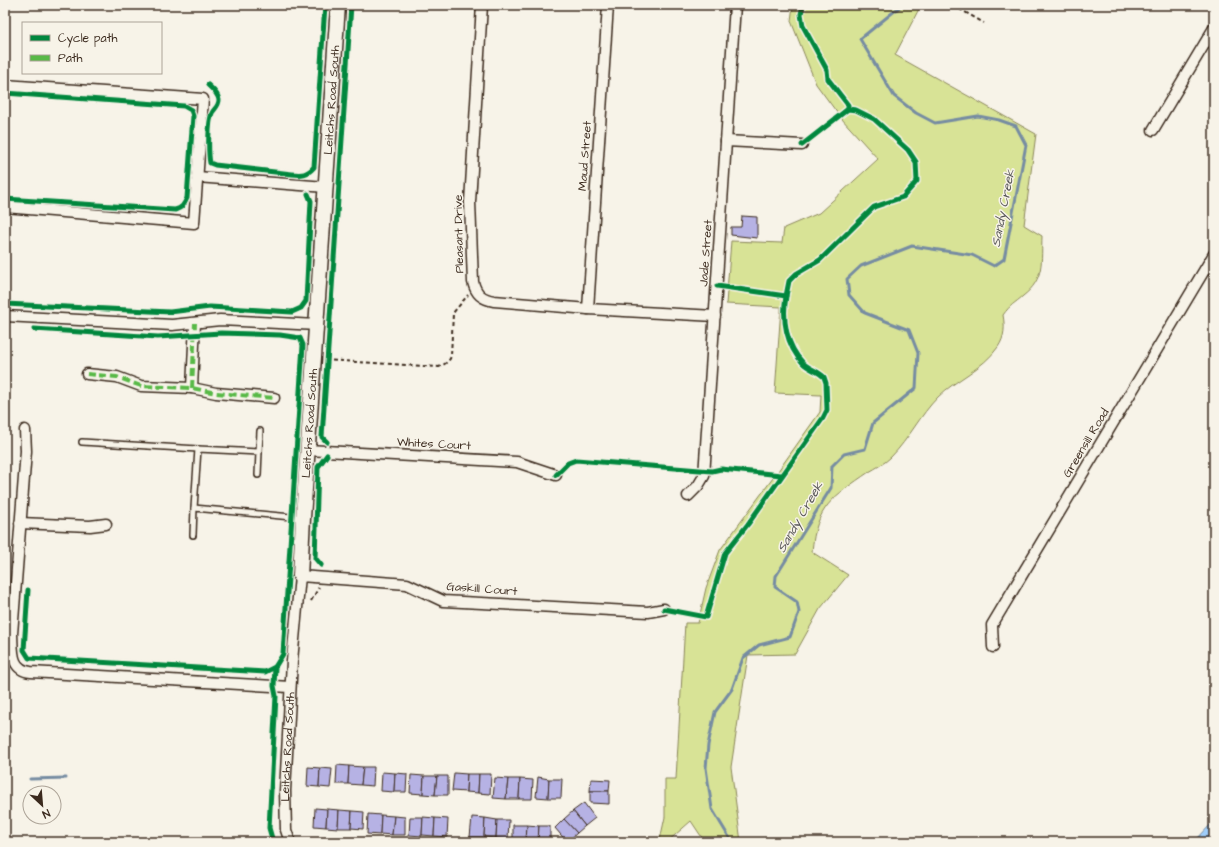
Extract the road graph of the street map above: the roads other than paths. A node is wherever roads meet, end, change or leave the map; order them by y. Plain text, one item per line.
1 (338, 5) edge
2 (482, 5) edge
3 (608, 5) edge
4 (735, 5) edge
5 (1214, 28) edge
6 (5, 85) edge
7 (1153, 130) dead end
8 (726, 141) junction
9 (802, 145) dead end
10 (197, 177) junction
11 (326, 187) junction
12 (5, 207) edge
13 (1214, 254) edge
14 (588, 309) junction
15 (5, 316) edge
16 (715, 316) junction
17 (195, 323) junction
18 (316, 325) junction
19 (87, 374) dead end
20 (192, 388) junction
21 (274, 398) dead end
22 (25, 430) dead end
23 (260, 431) dead end
24 (82, 442) dead end
25 (198, 448) junction
26 (308, 450) junction
27 (259, 452) junction
28 (258, 475) dead end
29 (556, 475) dead end
30 (688, 496) dead end
31 (194, 508) junction
32 (303, 518) junction
33 (20, 523) junction
34 (106, 524) dead end
35 (193, 534) dead end
36 (300, 576) junction
37 (664, 609) dead end
38 (992, 648) dead end
39 (10, 662) edge
40 (290, 687) junction
41 (290, 842) edge

1 - 11 street, Leitchs Road South
2 - 14 street, Pleasant Drive
3 - 14 street, Maud Street
4 - 8 street, Jade Street
5 - 7 street
6 - 10 street
8 - 9 street
8 - 16 street, Jade Street
10 - 11 street
10 - 12 street
11 - 18 street, Leitchs Road South
13 - 38 street, Greensill Road
14 - 16 street, Pleasant Drive
15 - 17 street
16 - 30 street, Jade Street
17 - 18 street
17 - 20 street
18 - 26 street, Leitchs Road South
19 - 20 street
20 - 21 street
22 - 33 street
23 - 27 lane
24 - 25 lane
25 - 27 lane
25 - 31 lane
26 - 29 street, Whites Court
26 - 32 street, Leitchs Road South
27 - 28 lane
31 - 32 lane
31 - 35 lane
32 - 36 street, Leitchs Road South
33 - 34 street
33 - 39 street
36 - 37 street, Gaskill Court
36 - 40 street, Leitchs Road South
39 - 40 street
40 - 41 street, Leitchs Road South

